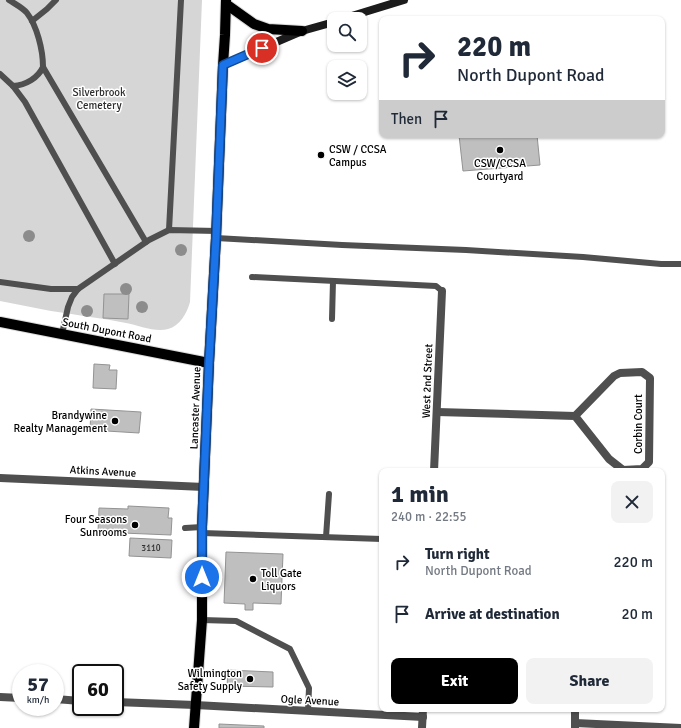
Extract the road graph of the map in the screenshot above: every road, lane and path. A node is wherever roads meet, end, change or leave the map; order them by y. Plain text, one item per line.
1 (9, 0) edge
2 (56, 0) edge
3 (181, 0) edge
4 (404, 0) edge
5 (226, 2) edge
6 (365, 12) edge
7 (32, 22) junction
8 (327, 24) edge
9 (302, 31) junction
10 (223, 65) junction
11 (44, 67) junction
12 (0, 74) edge
13 (13, 86) junction
14 (169, 230) junction
15 (217, 235) junction
16 (146, 242) junction
17 (115, 264) junction
18 (681, 264) edge
19 (252, 277) dead end
20 (333, 281) junction
21 (0, 282) edge
22 (78, 290) junction
23 (442, 291) joint
24 (332, 319) dead end
25 (0, 322) edge
26 (62, 334) junction
27 (209, 363) junction
28 (437, 412) junction
29 (575, 416) junction
30 (434, 468) edge
31 (620, 468) edge
32 (643, 468) edge
33 (0, 478) edge
34 (204, 487) junction
35 (329, 494) dead end
36 (185, 528) dead end
37 (202, 530) junction
38 (326, 537) junction
39 (379, 539) edge
40 (202, 620) junction
41 (0, 697) edge
42 (12, 698) edge
43 (124, 702) edge
44 (195, 705) junction
45 (308, 711) junction
46 (576, 712) edge
47 (423, 713) edge
48 (575, 725) edge
49 (194, 728) edge
50 (422, 728) edge
51 (681, 728) edge

1 - 7 lane
2 - 7 lane
3 - 14 lane
4 - 6 main road
5 - 9 main road
5 - 10 main road, Lancaster Avenue
7 - 11 lane
8 - 9 main road
9 - 10 main road
10 - 15 main road, Lancaster Avenue
11 - 13 lane
11 - 16 lane
12 - 13 lane
13 - 17 lane
14 - 15 lane
14 - 16 lane
15 - 18 lane
15 - 27 main road, Lancaster Avenue
16 - 17 lane
17 - 22 lane
19 - 20 lane
20 - 23 lane
20 - 24 lane
21 - 22 lane
22 - 26 lane
23 - 28 street, West 2nd Street
25 - 26 main road, South Dupont Road
26 - 27 main road, South Dupont Road
27 - 34 main road, Lancaster Avenue
28 - 29 street
28 - 30 street, West 2nd Street
29 - 31 street, Corbin Court
29 - 32 street, Corbin Court
33 - 34 street, Atkins Avenue
34 - 37 main road, Lancaster Avenue
35 - 38 lane
36 - 37 lane
37 - 38 lane
37 - 40 main road, Lancaster Avenue
38 - 39 lane
40 - 44 main road, Lancaster Avenue
40 - 45 lane
41 - 42 street
43 - 44 street, Ogle Avenue
44 - 45 street, Ogle Avenue
44 - 49 main road, Lancaster Avenue
45 - 47 street, Ogle Avenue
46 - 48 street
47 - 50 street
48 - 51 street

